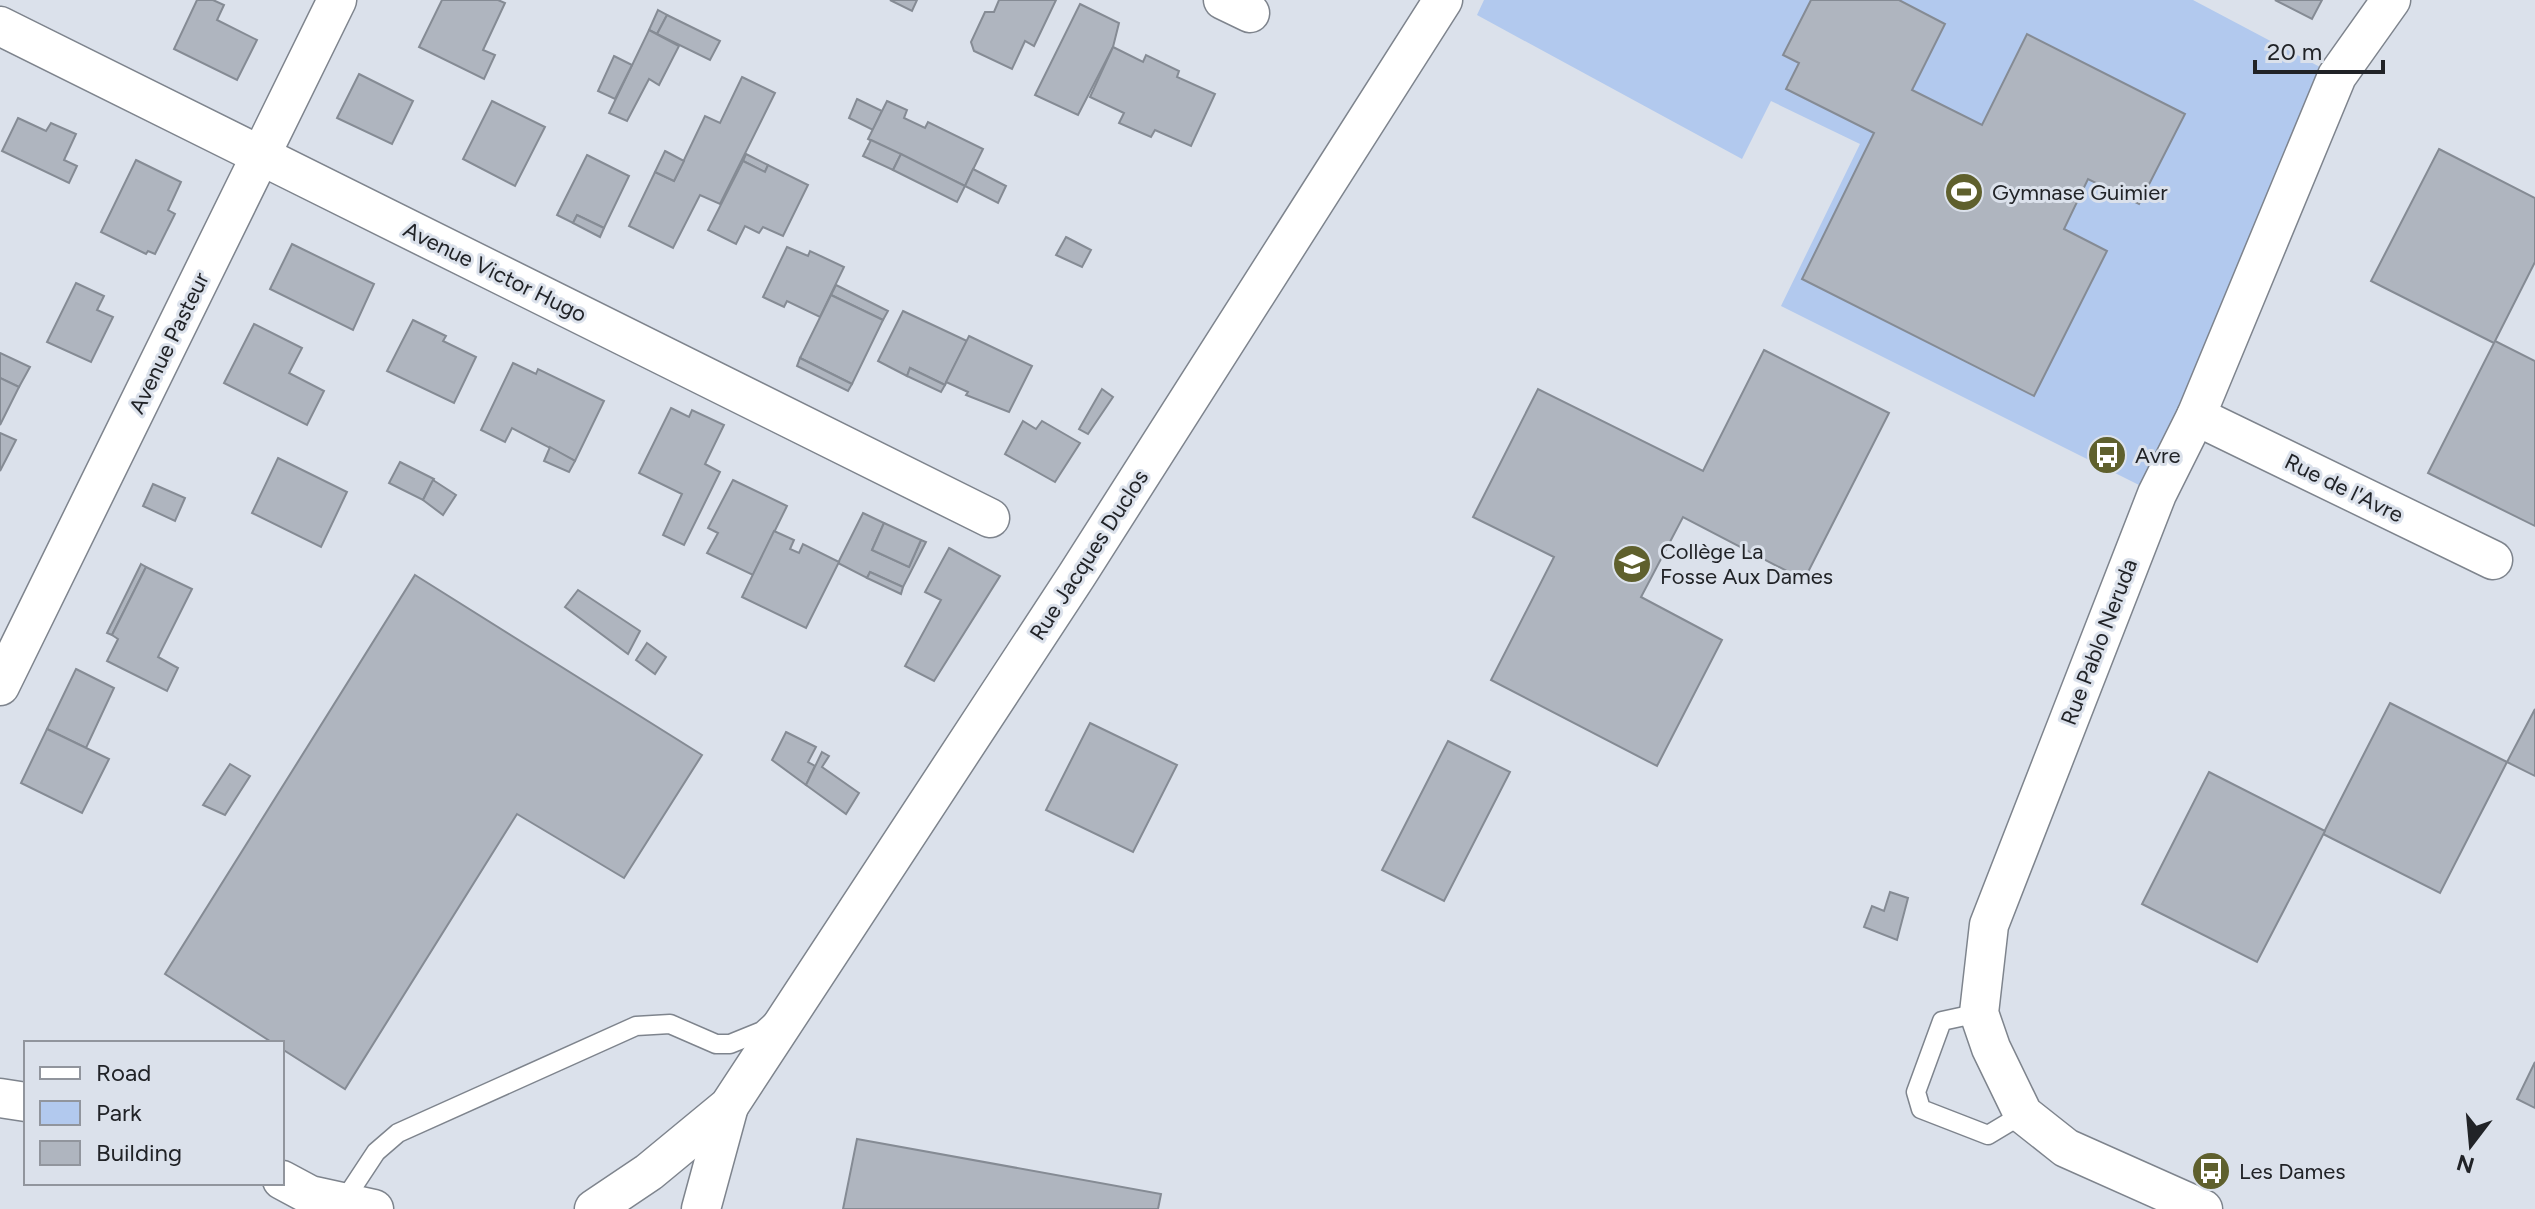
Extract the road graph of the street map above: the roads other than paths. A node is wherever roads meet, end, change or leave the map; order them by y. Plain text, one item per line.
1 (337, 0) edge
2 (1443, 0) edge
3 (2391, 0) edge
4 (0, 26) edge
5 (261, 156) junction
6 (2196, 416) junction
7 (990, 518) dead end
8 (2493, 560) dead end
9 (0, 686) edge
10 (802, 995) junction
11 (1979, 1013) junction
12 (0, 1098) edge
13 (24, 1102) edge
14 (729, 1106) junction
15 (2023, 1114) junction
16 (326, 1199) edge
17 (594, 1209) edge
18 (701, 1209) edge
19 (2203, 1209) edge

1 - 5 street, Avenue Pasteur
2 - 10 street, Rue Jacques Duclos
3 - 6 street, Rue Pablo Neruda
4 - 5 street, Avenue Victor Hugo
5 - 7 street, Avenue Victor Hugo
5 - 9 street, Avenue Pasteur
6 - 8 street, Rue de l'Avre
6 - 11 street, Rue Pablo Neruda
10 - 14 street, Rue Jacques Duclos
10 - 16 lane
11 - 15 street
11 - 15 lane
12 - 13 street
14 - 17 street, Rue Jacques Duclos
14 - 18 street, Rue Jacques Duclos
15 - 19 street

